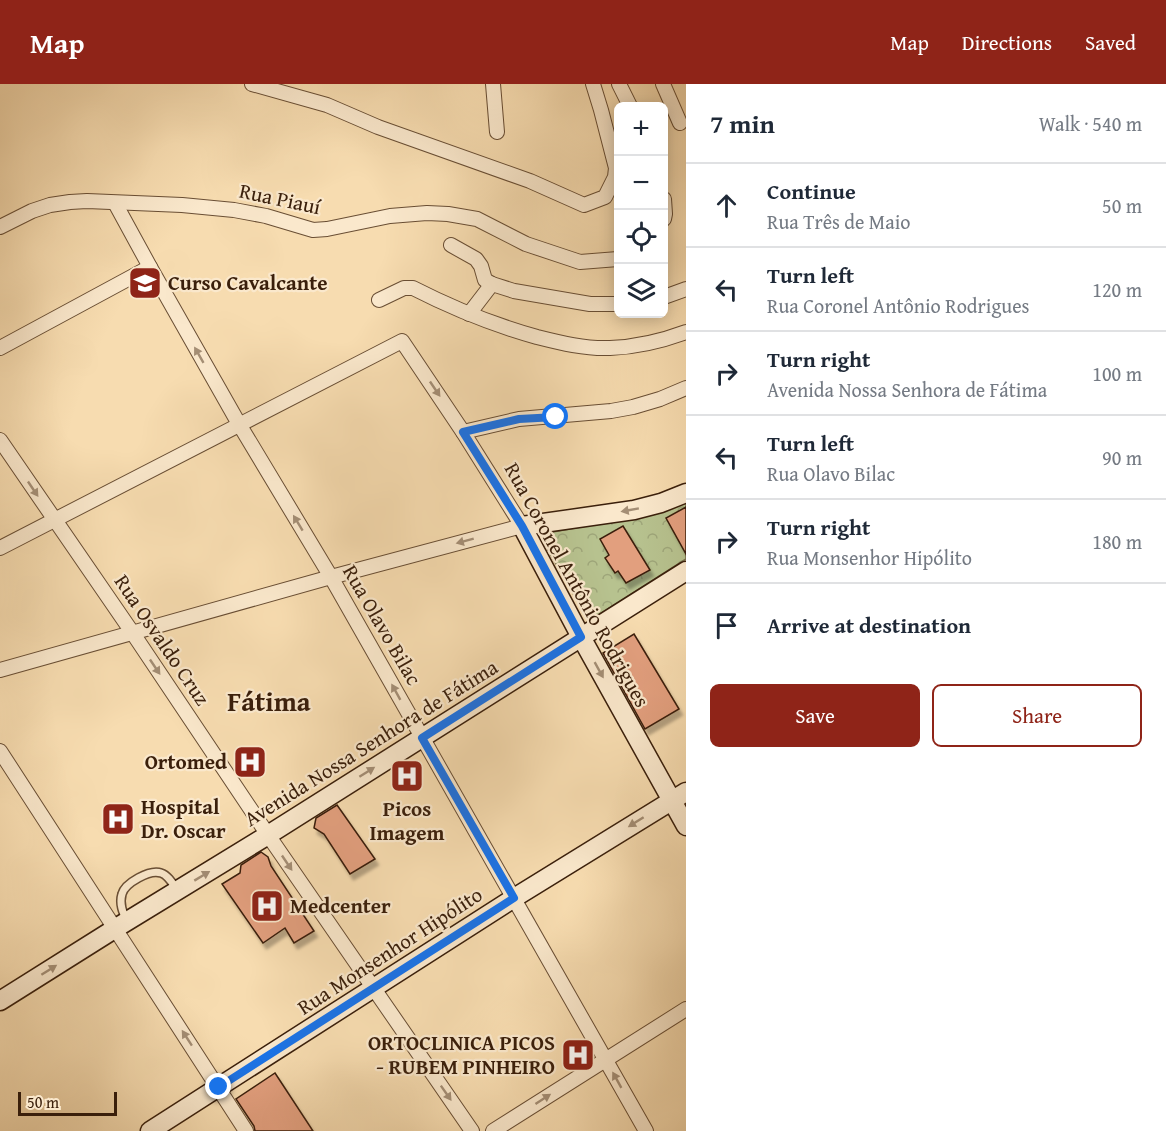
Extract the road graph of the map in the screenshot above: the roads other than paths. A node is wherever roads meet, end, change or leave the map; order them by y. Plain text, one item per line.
1 (252, 84) edge
2 (493, 84) edge
3 (593, 84) edge
4 (619, 84) edge
5 (663, 84) edge
6 (628, 102) edge
7 (680, 123) dead end
8 (496, 132) dead end
9 (115, 203) junction
10 (0, 227) edge
11 (451, 245) dead end
12 (614, 259) edge
13 (150, 267) junction
14 (492, 284) junction
15 (686, 289) edge
16 (668, 295) edge
17 (379, 300) dead end
18 (614, 304) edge
19 (469, 314) junction
20 (686, 332) edge
21 (0, 348) edge
22 (686, 388) edge
23 (239, 424) junction
24 (463, 432) junction
25 (0, 440) edge
26 (686, 493) edge
27 (54, 520) junction
28 (522, 526) junction
29 (0, 548) edge
30 (686, 571) edge
31 (331, 577) junction
32 (132, 633) junction
33 (581, 637) junction
34 (0, 670) edge
35 (422, 738) junction
36 (0, 751) edge
37 (679, 796) edge
38 (686, 826) edge
39 (268, 835) junction
40 (178, 890) junction
41 (514, 898) junction
42 (121, 925) junction
43 (373, 988) junction
44 (0, 1001) edge
45 (686, 1010) edge
46 (605, 1059) junction
47 (219, 1087) junction
48 (150, 1131) edge
49 (246, 1131) edge
50 (472, 1131) edge
51 (493, 1131) edge
52 (646, 1131) edge

1 - 3 street
2 - 8 street
4 - 6 street
5 - 7 street
9 - 10 street, Rua Piauí
9 - 12 street, Rua Piauí
9 - 13 street, Rua Olavo Bilac
11 - 14 street
13 - 21 street
23 -> 13 street, Rua Olavo Bilac
14 - 18 street
14 - 19 street
15 - 16 street
17 - 19 street
19 - 20 street
22 - 24 street
23 -> 24 street, Rua Coronel Antônio Rodrigues
23 - 27 street
31 -> 23 street, Rua Olavo Bilac
24 - 28 street, Rua Coronel Antônio Rodrigues
25 -> 27 street, Rua Osvaldo Cruz
26 -> 28 street
27 - 29 street
27 - 32 street, Rua Osvaldo Cruz
28 -> 31 street
28 - 33 street, Rua Coronel Antônio Rodrigues
30 - 33 street, Avenida Nossa Senhora de Fátima
31 - 32 street
35 -> 31 street, Rua Olavo Bilac
32 - 34 street
32 -> 39 street, Rua Osvaldo Cruz
33 - 35 street, Avenida Nossa Senhora de Fátima
33 -> 37 street, Rua Coronel Antônio Rodrigues
39 -> 35 street, Avenida Nossa Senhora de Fátima
35 - 41 street, Rua Olavo Bilac
36 - 42 street
37 - 38 street, Rua Coronel Antônio Rodrigues
37 -> 41 street, Rua Monsenhor Hipólito
40 -> 39 street, Avenida Nossa Senhora de Fátima
39 -> 43 street, Rua Osvaldo Cruz
40 - 42 street, Avenida Nossa Senhora de Fátima
40 - 42 lane
41 - 43 street, Rua Monsenhor Hipólito
41 - 46 street, Rua Olavo Bilac
44 -> 42 street, Avenida Nossa Senhora de Fátima
47 -> 42 street
43 - 47 street, Rua Monsenhor Hipólito
43 -> 50 street, Rua Osvaldo Cruz
45 - 46 street
51 -> 46 street
52 -> 46 street, Rua Olavo Bilac
47 - 48 street, Rua Monsenhor Hipólito
47 - 49 street

